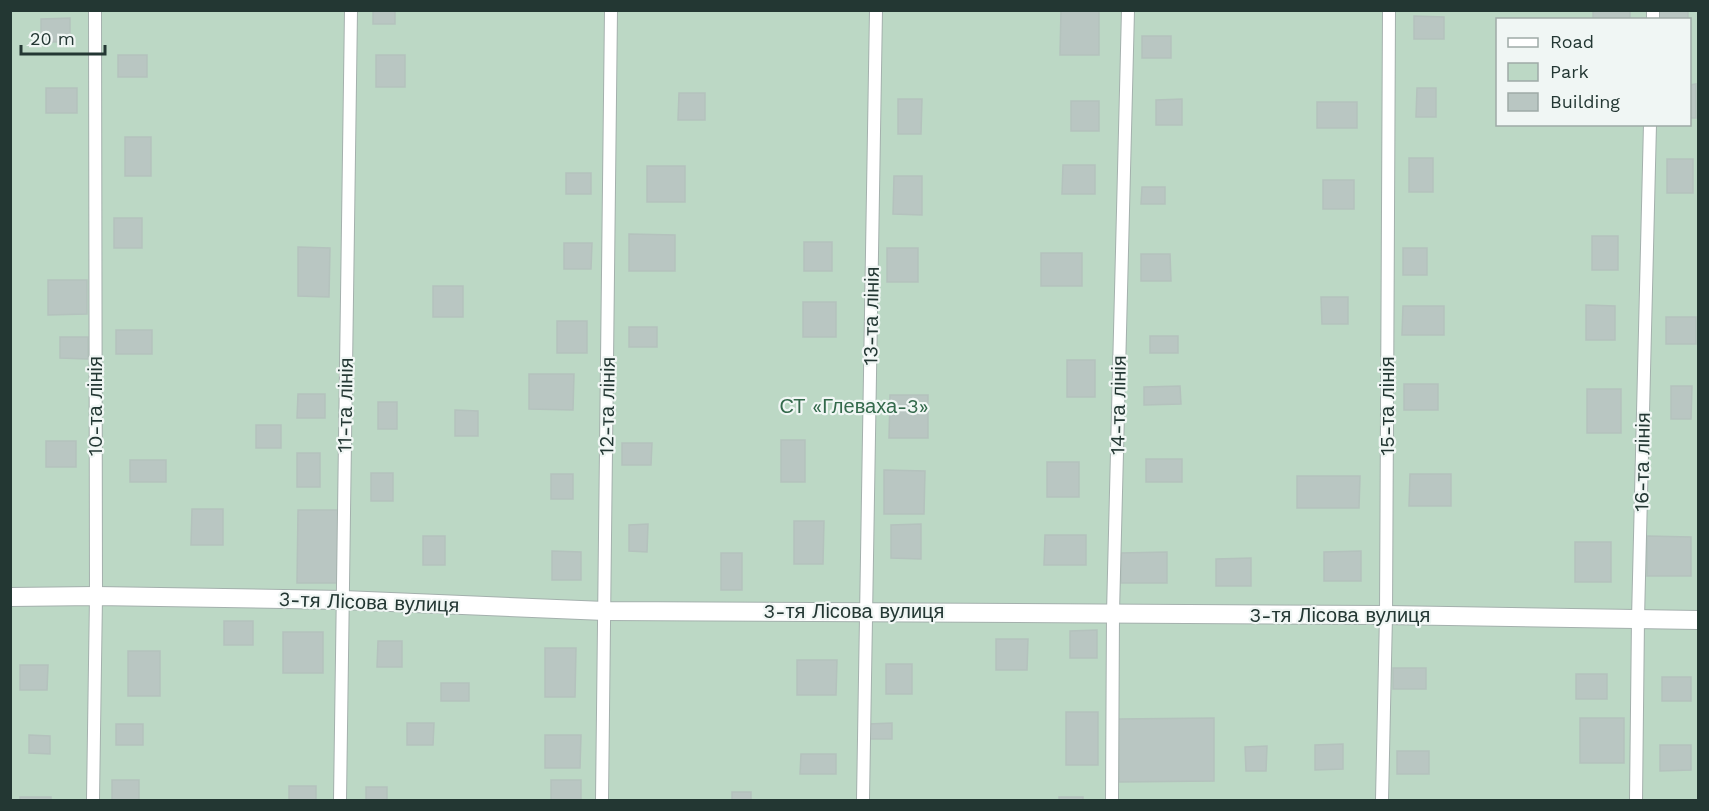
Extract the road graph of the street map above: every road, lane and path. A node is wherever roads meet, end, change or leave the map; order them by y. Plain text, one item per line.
1 (95, 10) edge
2 (351, 10) edge
3 (611, 10) edge
4 (876, 10) edge
5 (1128, 10) edge
6 (1389, 10) edge
7 (1650, 126) edge
8 (96, 596) junction
9 (10, 597) edge
10 (343, 600) junction
11 (605, 610) junction
12 (866, 611) junction
13 (1113, 613) junction
14 (1386, 615) junction
15 (1638, 619) junction
16 (1698, 620) edge
17 (93, 801) edge
18 (340, 801) edge
19 (602, 801) edge
20 (863, 801) edge
21 (1112, 801) edge
22 (1382, 801) edge
23 (1636, 801) edge

1 - 8 lane, 10-та лінія
2 - 10 lane, 11-та лінія
3 - 11 lane, 12-та лінія
4 - 12 lane, 13-та лінія
5 - 13 lane, 14-та лінія
6 - 14 lane, 15-та лінія
7 - 15 lane, 16-та лінія
8 - 9 street, 3-тя Лісова вулиця
8 - 10 street, 3-тя Лісова вулиця
8 - 17 lane, 10-та лінія
10 - 11 street, 3-тя Лісова вулиця
10 - 18 lane, 11-та лінія
11 - 12 street, 3-тя Лісова вулиця
11 - 19 lane, 12-та лінія
12 - 13 street, 3-тя Лісова вулиця
12 - 20 lane, 13-та лінія
13 - 14 street, 3-тя Лісова вулиця
13 - 21 lane, 14-та лінія
14 - 15 street, 3-тя Лісова вулиця
14 - 22 lane, 15-та лінія
15 - 16 street, 3-тя Лісова вулиця
15 - 23 lane, 16-та лінія

